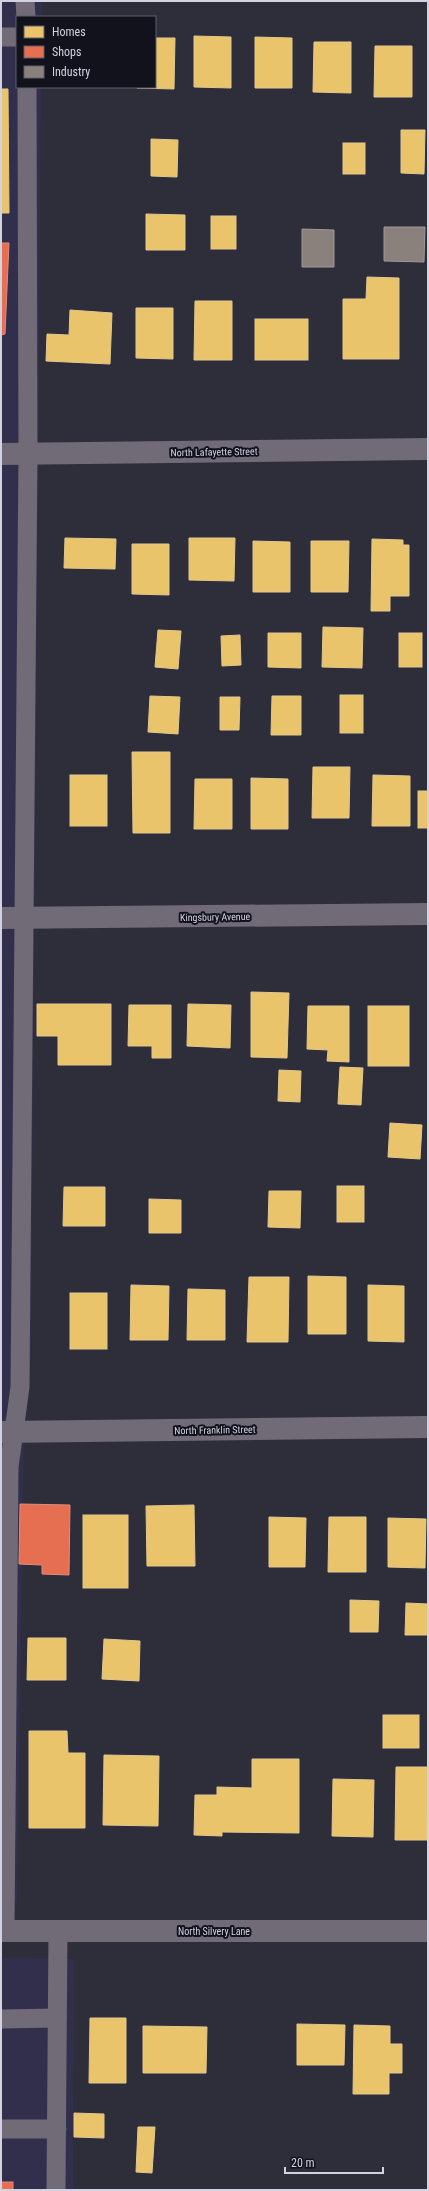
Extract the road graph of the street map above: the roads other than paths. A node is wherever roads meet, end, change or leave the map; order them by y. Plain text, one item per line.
1 (25, 1) edge
2 (26, 16) edge
3 (1, 37) edge
4 (16, 37) edge
5 (28, 88) edge
6 (428, 449) edge
7 (1, 454) edge
8 (28, 454) junction
9 (428, 914) edge
10 (1, 918) edge
11 (23, 918) junction
12 (428, 1427) edge
13 (7, 1432) edge
14 (4, 1704) edge
15 (3, 1931) edge
16 (58, 1931) junction
17 (428, 1931) edge
18 (57, 2018) junction
19 (1, 2019) edge
20 (1, 2129) edge
21 (57, 2130) junction
22 (56, 2190) edge

1 - 2 lane
3 - 4 lane
5 - 8 lane
6 - 8 street, North Lafayette Street
7 - 8 street, North Lafayette Street
8 - 11 lane
9 - 11 street, Kingsbury Avenue
10 - 11 street, Kingsbury Avenue
11 - 13 lane
12 - 13 street, North Franklin Street
13 - 14 lane
14 - 15 lane
15 - 16 street, North Silvery Lane
16 - 17 street, North Silvery Lane
16 - 18 lane
18 - 19 lane
18 - 21 lane
20 - 21 lane
21 - 22 lane

